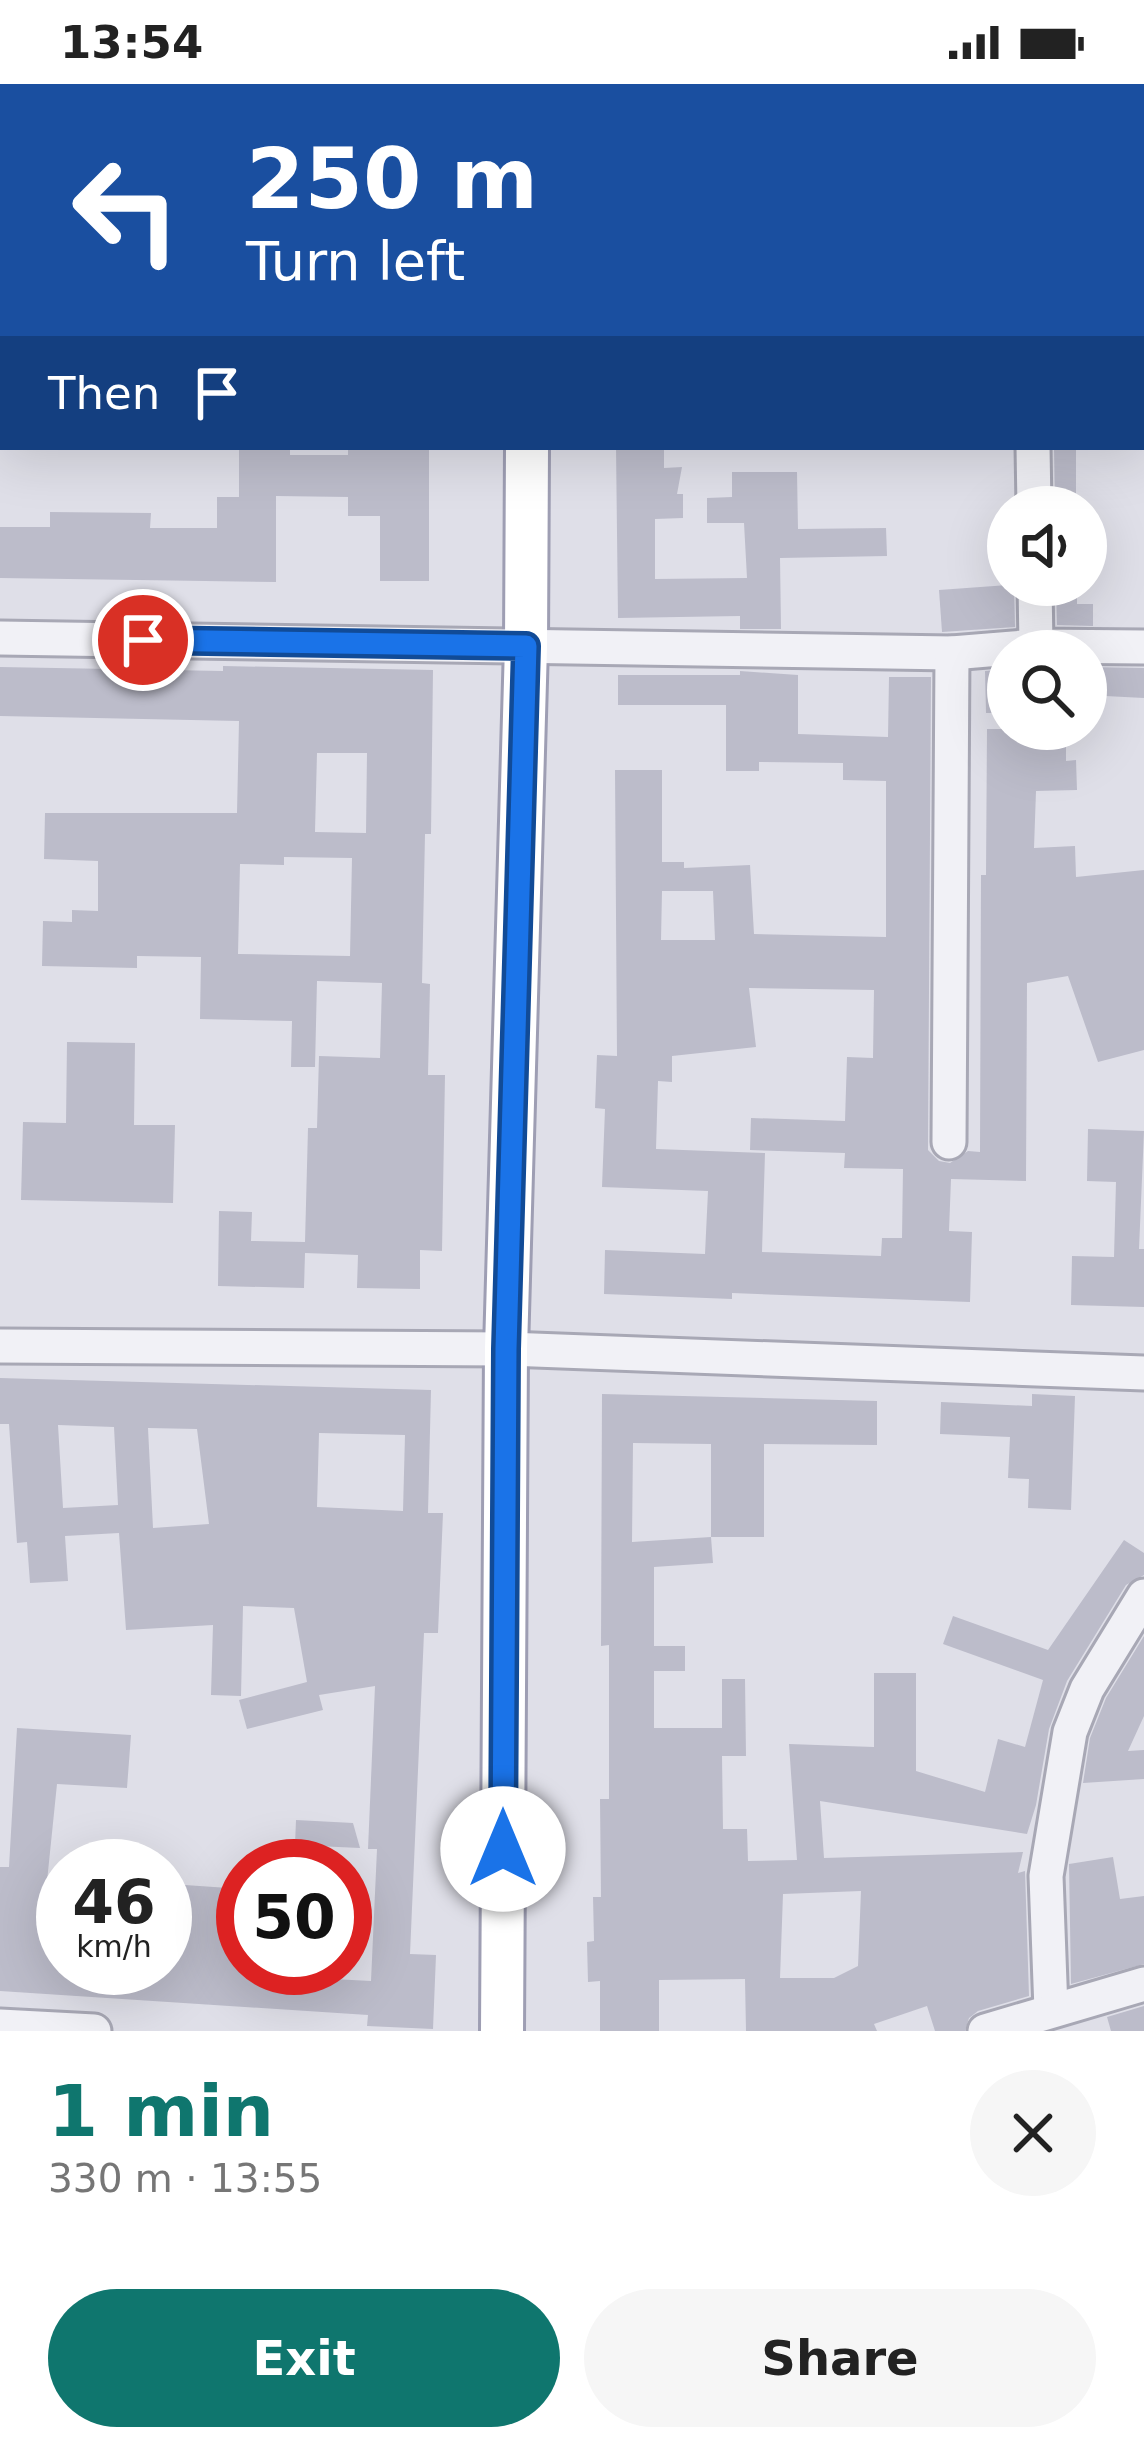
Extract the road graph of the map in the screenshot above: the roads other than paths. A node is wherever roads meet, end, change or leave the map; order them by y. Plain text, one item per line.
1 (526, 450) edge
2 (1033, 450) edge
3 (1034, 486) edge
4 (0, 638) edge
5 (526, 646) junction
6 (1107, 646) edge
7 (1144, 646) edge
8 (987, 650) edge
9 (952, 653) junction
10 (949, 1142) dead end
11 (0, 1346) edge
12 (506, 1349) junction
13 (1144, 1373) edge
14 (1144, 1596) edge
15 (1144, 1984) edge
16 (1075, 2015) edge
17 (0, 2026) edge
18 (94, 2031) edge
19 (502, 2031) edge
20 (985, 2031) edge

1 - 5 main road
2 - 3 street
4 - 5 street
5 - 9 street
5 - 12 main road
6 - 7 street
8 - 9 street
9 - 10 street
11 - 12 street
12 - 13 street
12 - 19 main road
14 - 16 street
15 - 16 street
16 - 20 street
17 - 18 street

